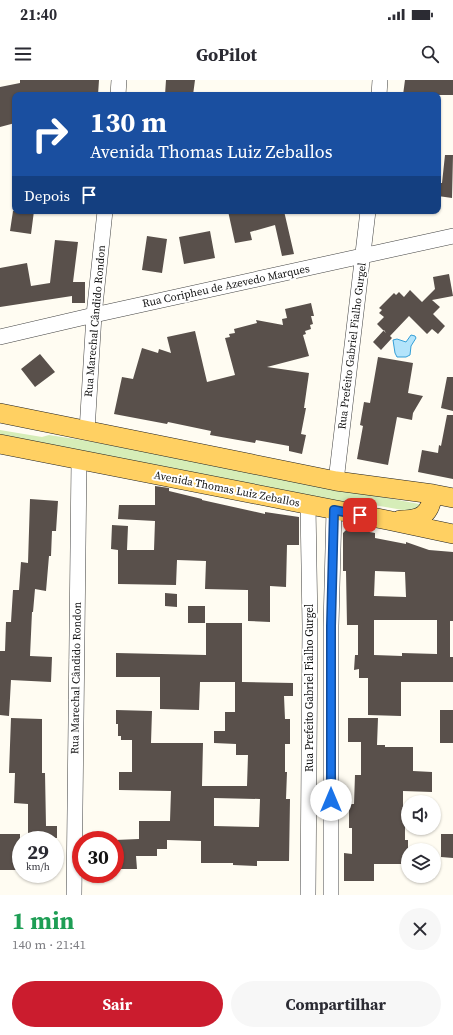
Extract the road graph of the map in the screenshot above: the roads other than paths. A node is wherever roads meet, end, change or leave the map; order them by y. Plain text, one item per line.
1 (119, 80) edge
2 (380, 80) edge
3 (118, 92) edge
4 (379, 92) edge
5 (105, 214) edge
6 (368, 214) edge
7 (453, 236) edge
8 (363, 256) junction
9 (94, 314) junction
10 (0, 337) edge
11 (0, 413) edge
12 (86, 431) junction
13 (0, 444) edge
14 (79, 461) junction
15 (336, 481) junction
16 (433, 494) junction
17 (453, 498) edge
18 (308, 505) junction
19 (334, 510) junction
20 (387, 520) junction
21 (453, 534) edge
22 (310, 626) junction
23 (331, 626) junction
24 (74, 895) edge
25 (308, 895) edge
26 (331, 895) edge

1 - 3 street
2 - 4 street
5 - 9 street, Rua Marechal Cândido Rondon
6 - 8 street, Rua Prefeito Gabriel Fialho Gurgel
7 - 8 street, Rua Coripheu de Azevedo Marques
8 - 9 street, Rua Coripheu de Azevedo Marques
8 - 15 street, Rua Prefeito Gabriel Fialho Gurgel
9 - 10 street, Rua Coripheu de Azevedo Marques
9 - 12 street, Rua Marechal Cândido Rondon
11 - 12 main road
12 - 15 main road
13 - 14 main road, Avenida Thomas Luiz Zeballos
14 - 18 main road, Avenida Thomas Luiz Zeballos
14 - 24 street, Rua Marechal Cândido Rondon
15 - 16 main road
16 - 17 main road
16 - 20 main road
18 - 19 main road, Avenida Thomas Luiz Zeballos
18 - 22 street, Rua Prefeito Gabriel Fialho Gurgel
19 - 20 main road, Avenida Thomas Luiz Zeballos
19 - 23 street, Rua Prefeito Gabriel Fialho Gurgel
20 - 21 main road, Avenida Thomas Luiz Zeballos
22 - 23 street
22 - 25 street, Rua Prefeito Gabriel Fialho Gurgel
23 - 26 street, Rua Prefeito Gabriel Fialho Gurgel

